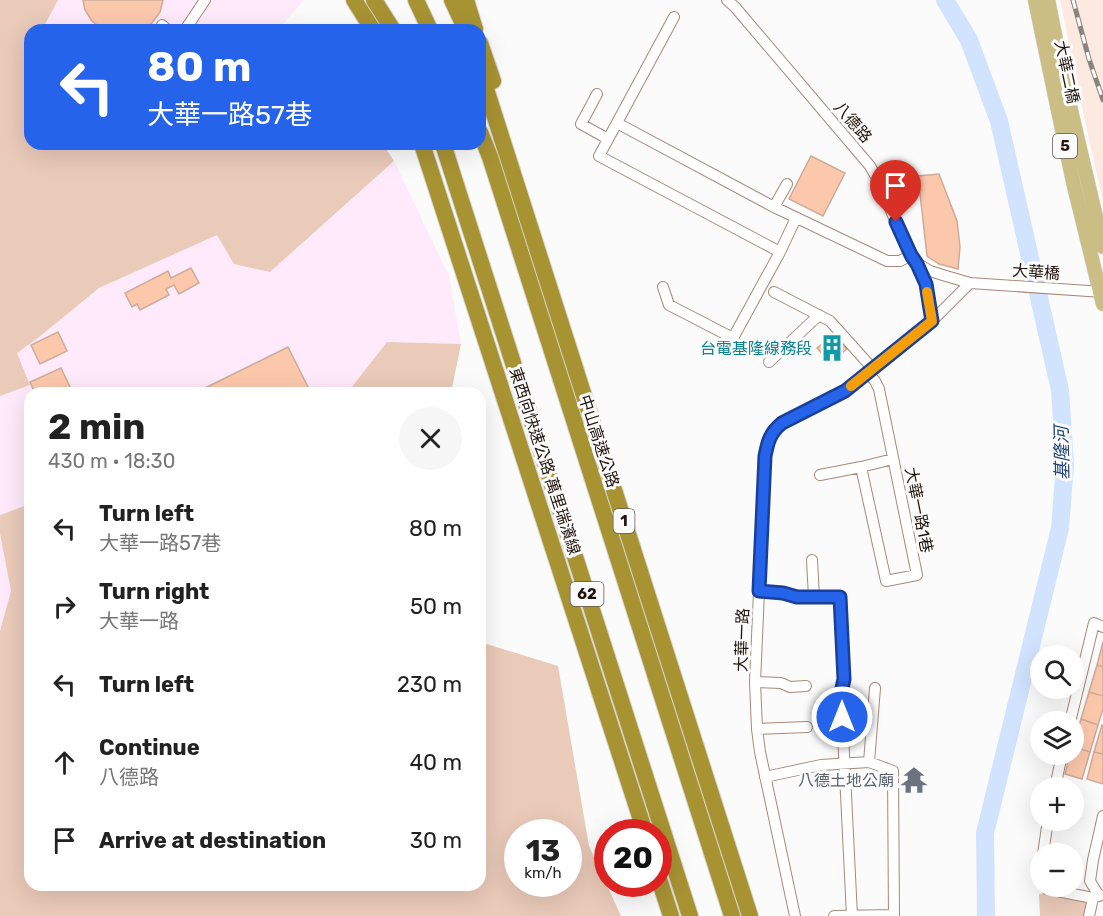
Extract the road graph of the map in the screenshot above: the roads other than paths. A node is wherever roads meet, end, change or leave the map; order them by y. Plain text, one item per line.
1 (205, 0) edge
2 (354, 0) edge
3 (374, 0) edge
4 (416, 0) edge
5 (428, 0) edge
6 (452, 0) edge
7 (466, 0) edge
8 (727, 0) edge
9 (1035, 0) edge
10 (1048, 0) edge
11 (674, 17) dead end
12 (189, 24) edge
13 (369, 24) edge
14 (389, 24) edge
15 (427, 24) edge
16 (438, 24) edge
17 (462, 24) edge
18 (474, 24) edge
19 (486, 62) edge
20 (486, 88) edge
21 (597, 94) dead end
22 (616, 123) junction
23 (499, 126) junction
24 (608, 139) junction
25 (486, 147) edge
26 (424, 150) edge
27 (445, 150) edge
28 (486, 150) edge
29 (490, 157) junction
30 (787, 184) dead end
31 (774, 207) junction
32 (796, 218) junction
33 (1103, 247) edge
34 (780, 252) junction
35 (914, 259) junction
36 (970, 283) junction
37 (663, 287) dead end
38 (774, 292) dead end
39 (1102, 296) edge
40 (819, 315) junction
41 (932, 321) junction
42 (769, 362) dead end
43 (871, 371) junction
44 (893, 459) junction
45 (861, 467) junction
46 (820, 475) dead end
47 (812, 560) dead end
48 (759, 591) junction
49 (814, 597) junction
50 (1103, 627) edge
51 (755, 682) junction
52 (806, 686) dead end
53 (875, 688) dead end
54 (1073, 711) edge
55 (807, 727) dead end
56 (757, 729) junction
57 (869, 762) junction
58 (845, 764) junction
59 (765, 777) junction
60 (1103, 816) edge
61 (641, 819) edge
62 (1098, 896) edge
63 (665, 897) edge
64 (671, 916) edge
65 (690, 916) edge
66 (732, 916) edge
67 (750, 916) edge
68 (795, 916) edge
69 (834, 916) edge
70 (852, 916) edge
71 (894, 916) edge
72 (1089, 916) edge

1 - 12 street
2 - 13 highway
3 - 14 highway
4 - 15 highway
5 - 16 highway
6 - 17 highway
7 - 18 highway
8 - 35 street, 八德路
9 - 39 main road, 大華二橋 / 5
10 - 33 main road, 5
11 - 22 street
19 - 23 highway
20 - 23 highway, 中山高速公路 / 1
21 - 24 street
22 - 24 street
22 - 31 street
23 - 67 highway, 中山高速公路 / 1
24 - 34 street
25 - 29 highway, 中山高速公路 / 1
26 - 61 highway, 東西向快速公路 萬里瑞濱線 / 62
27 - 65 highway, 東西向快速公路 萬里瑞濱線 / 62
28 - 29 highway
29 - 66 highway, 中山高速公路 / 1
30 - 31 street
31 - 32 street
32 - 34 street
32 - 35 street
34 - 37 street
35 - 36 street
35 - 41 street, 八德路
36 - 39 street, 大華橋
36 - 41 street, 大華一路
38 - 40 street, 大華一路1巷
40 - 42 street
40 - 43 street, 大華一路1巷
41 - 43 street, 大華一路
43 - 44 street, 大華一路1巷
43 - 48 street, 大華一路
44 - 45 street
44 - 45 street, 大華一路1巷
45 - 46 street
47 - 49 street
48 - 49 street
48 - 51 street, 大華一路
49 - 58 street
50 - 54 street
51 - 52 street
51 - 56 street, 大華一路
53 - 57 street
55 - 56 street
56 - 59 street, 大華一路
57 - 58 street
57 - 71 street
58 - 59 street
58 - 70 street
59 - 68 street, 大華一路
60 - 62 street
62 - 72 street
63 - 64 highway
69 - 70 street
70 - 71 street

